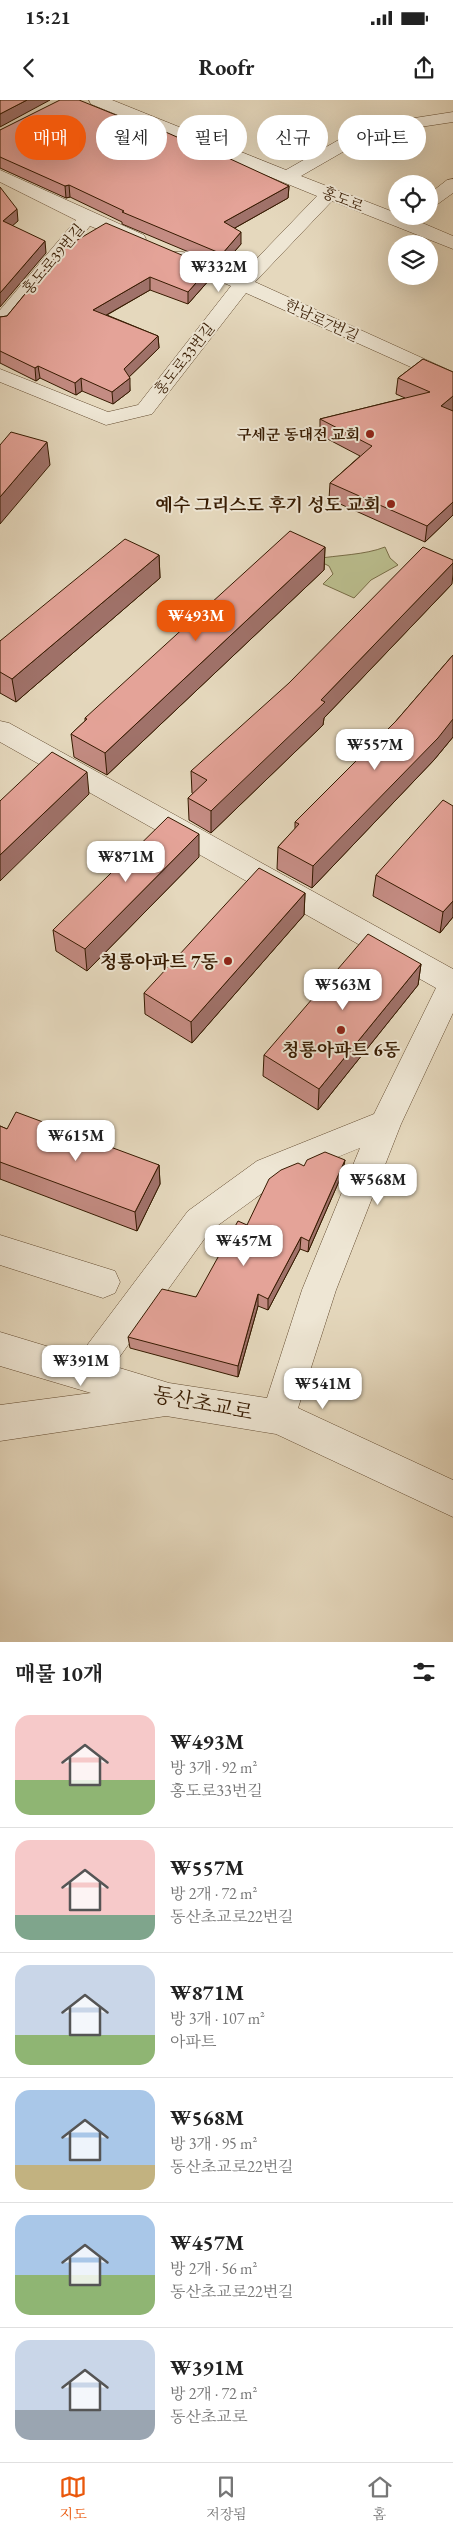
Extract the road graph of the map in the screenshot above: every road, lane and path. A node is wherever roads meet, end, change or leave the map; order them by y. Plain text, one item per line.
1 (97, 100) edge
2 (453, 117) edge
3 (0, 175) edge
4 (288, 176) junction
5 (453, 184) edge
6 (329, 194) junction
7 (438, 195) edge
8 (388, 213) edge
9 (86, 218) junction
10 (417, 225) edge
11 (453, 244) edge
12 (243, 284) junction
13 (0, 324) edge
14 (0, 375) edge
15 (453, 380) edge
16 (0, 730) edge
17 (450, 995) edge
18 (385, 1124) junction
19 (0, 1250) edge
20 (103, 1282) dead end
21 (0, 1350) edge
22 (87, 1374) junction
23 (168, 1400) junction
24 (278, 1417) junction
25 (0, 1423) edge
26 (453, 1499) edge

1 - 4 street, 홍도로
2 - 4 street, 홍도로
3 - 9 street, 한남로7번길
4 - 6 street, 홍도로
5 - 7 street
6 - 8 street, 홍도로
6 - 12 street, 홍도로33번길
9 - 12 street, 한남로7번길
9 - 13 street, 홍도로39번길
10 - 11 street, 홍도로
12 - 14 street, 홍도로33번길
12 - 15 street, 한남로7번길
16 - 17 street
17 - 18 street
18 - 22 street
18 - 24 street
19 - 20 street
21 - 22 street, 동산초교로
22 - 23 street, 동산초교로
23 - 24 street, 동산초교로
23 - 25 street
24 - 26 street, 동산초교로

